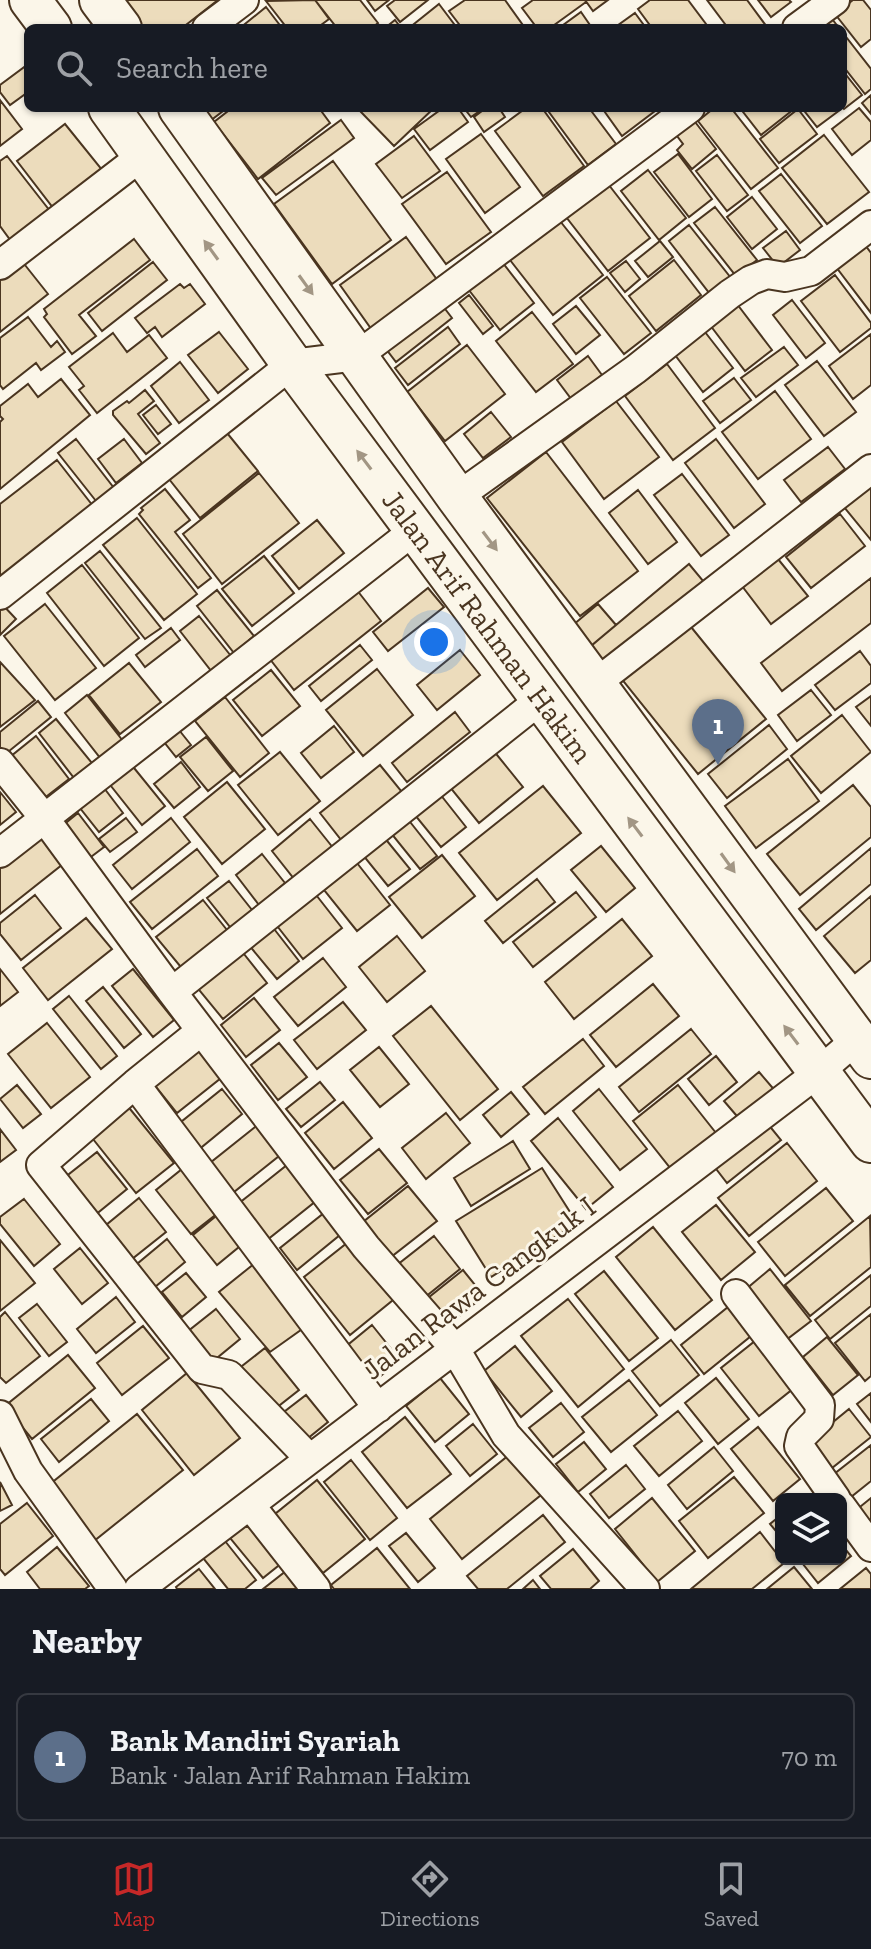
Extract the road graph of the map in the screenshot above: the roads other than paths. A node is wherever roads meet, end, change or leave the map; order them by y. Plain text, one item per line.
1 (30, 0) edge
2 (100, 0) edge
3 (244, 0) edge
4 (835, 0) edge
5 (48, 24) edge
6 (118, 24) edge
7 (212, 24) edge
8 (802, 24) edge
9 (112, 112) edge
10 (182, 112) edge
11 (685, 112) edge
12 (143, 155) junction
13 (871, 225) edge
14 (0, 265) edge
15 (357, 356) junction
16 (292, 364) junction
17 (871, 469) edge
18 (457, 497) junction
19 (416, 529) junction
20 (0, 595) edge
21 (596, 683) junction
22 (540, 700) junction
23 (0, 763) edge
24 (45, 819) junction
25 (0, 853) edge
26 (172, 992) junction
27 (201, 1031) junction
28 (864, 1048) edge
29 (819, 1072) junction
30 (135, 1084) junction
31 (871, 1142) edge
32 (736, 1294) dead end
33 (455, 1349) junction
34 (378, 1408) junction
35 (0, 1415) edge
36 (309, 1458) junction
37 (832, 1493) edge
38 (250, 1505) junction
39 (847, 1514) edge
40 (871, 1547) edge
41 (113, 1589) edge
42 (139, 1589) edge
43 (316, 1589) edge
44 (645, 1589) edge

1 - 5 main road
2 - 6 main road
3 - 7 street
4 - 8 street
9 - 12 main road, Jalan Arif Rahman Hakim
10 -> 15 main road, Jalan Arif Rahman Hakim
11 - 15 street
12 - 14 street
16 -> 12 main road, Jalan Arif Rahman Hakim
13 - 18 street
15 - 16 street
15 - 18 main road, Jalan Arif Rahman Hakim
19 -> 16 main road, Jalan Arif Rahman Hakim
16 - 20 street
17 - 21 street
18 -> 21 main road, Jalan Arif Rahman Hakim
19 - 22 main road, Jalan Arif Rahman Hakim
19 - 24 street
21 -> 28 main road, Jalan Arif Rahman Hakim
22 - 26 street
29 -> 22 main road, Jalan Arif Rahman Hakim
23 - 24 street
24 - 25 street
24 - 26 street
26 - 27 street
27 - 30 street
27 - 33 street
28 - 29 street, Jalan Rawa Cangkuk I
29 - 31 main road, Jalan Arif Rahman Hakim
29 - 33 street, Jalan Rawa Cangkuk I
30 - 34 street
30 - 36 street
32 - 37 street
33 - 34 street, Jalan Rawa Cangkuk I
33 - 44 street
34 - 36 street, Jalan Rawa Cangkuk I
35 - 41 street
36 - 38 street, Jalan Rawa Cangkuk I
38 - 42 street, Jalan Rawa Cangkuk I
38 - 43 street
39 - 40 street

